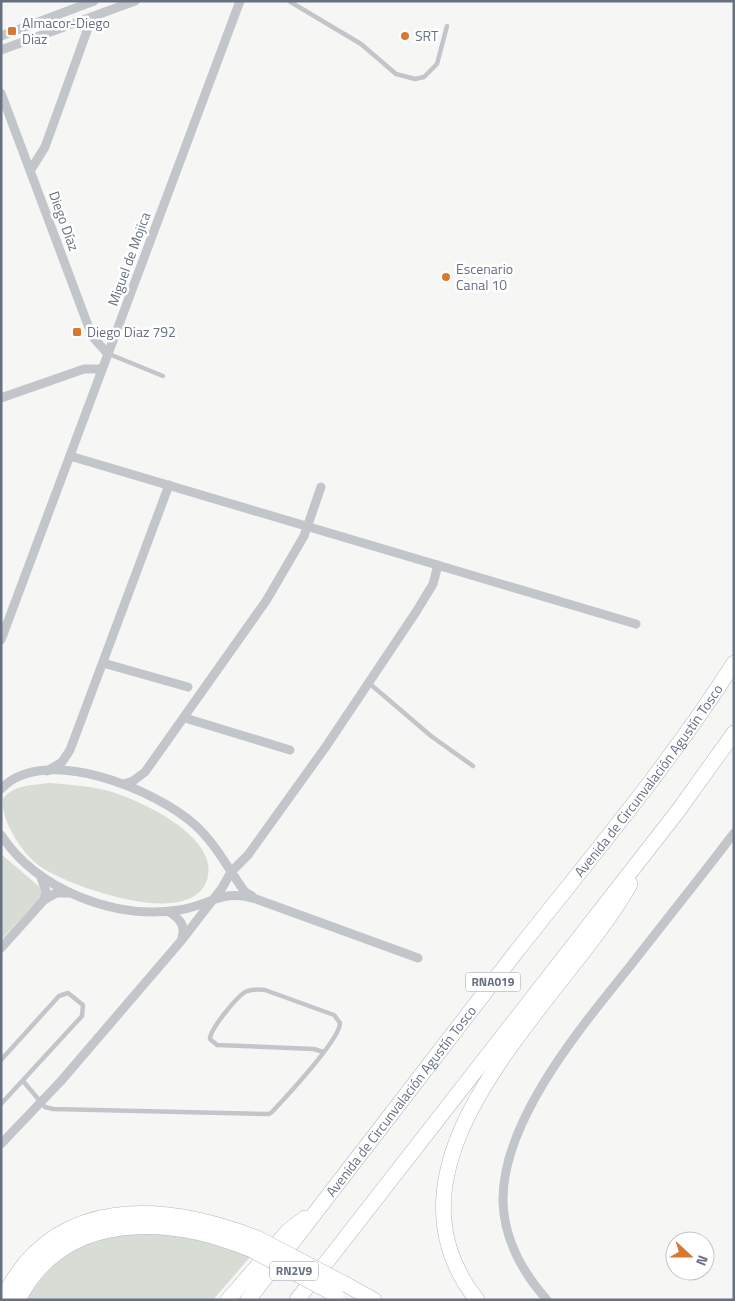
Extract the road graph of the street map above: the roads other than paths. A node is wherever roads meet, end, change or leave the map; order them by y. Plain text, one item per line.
1 (94, 1) edge
2 (135, 1) edge
3 (240, 1) edge
4 (289, 1) edge
5 (92, 17) junction
6 (447, 26) dead end
7 (1, 36) edge
8 (1, 50) edge
9 (1, 93) edge
10 (30, 171) junction
11 (108, 354) junction
12 (102, 369) junction
13 (163, 376) dead end
14 (1, 398) edge
15 (70, 456) junction
16 (168, 484) junction
17 (321, 487) dead end
18 (308, 526) junction
19 (438, 565) junction
20 (636, 624) dead end
21 (1, 640) edge
22 (103, 663) junction
23 (734, 663) edge
24 (369, 683) junction
25 (188, 687) dead end
26 (185, 718) junction
27 (734, 733) edge
28 (70, 750) junction
29 (290, 750) dead end
30 (473, 766) dead end
31 (47, 771) junction
32 (145, 772) junction
33 (87, 774) junction
34 (124, 784) junction
35 (3, 785) edge
36 (153, 796) junction
37 (734, 833) edge
38 (1, 835) edge
39 (653, 843) junction
40 (219, 853) junction
41 (248, 855) junction
42 (231, 872) junction
43 (40, 875) junction
44 (72, 893) junction
45 (256, 899) junction
46 (44, 900) junction
47 (210, 900) junction
48 (169, 912) junction
49 (181, 941) junction
50 (1, 948) edge
51 (418, 958) dead end
52 (323, 1052) junction
53 (1, 1060) edge
54 (22, 1081) junction
55 (42, 1101) junction
56 (1, 1104) edge
57 (1, 1144) edge
58 (319, 1209) junction
59 (255, 1244) junction
60 (341, 1293) edge
61 (2, 1300) edge
62 (18, 1300) edge
63 (228, 1300) edge
64 (248, 1300) edge
65 (297, 1300) edge
66 (374, 1300) edge
67 (478, 1300) edge
68 (547, 1300) edge

1 - 7 street
2 - 5 street
3 - 11 street, Miguel de Mojica
4 - 6 lane
5 - 8 street
5 - 10 street
9 - 10 street, Diego Díaz
10 - 11 street, Diego Díaz
11 - 12 street, Miguel de Mojica
11 - 13 lane
12 - 14 street
12 - 15 street, Miguel de Mojica
15 - 16 street
15 - 21 street, Miguel de Mojica
16 - 18 street
16 - 22 street
17 - 18 street
18 - 19 street
18 - 26 street
19 - 20 street
19 - 24 street
22 - 25 street
22 - 28 street
23 - 58 highway, Avenida de Circunvalación Agustín Tosco / RNA019
24 - 30 lane
24 - 41 street
26 - 29 street
26 - 32 street
27 - 39 highway, RNA019
28 - 31 street
28 - 33 street
31 - 33 street
31 - 35 street
32 - 34 street
32 - 36 street
33 - 34 street
34 - 36 street
36 - 40 street
37 - 68 street
38 - 43 street
39 - 65 highway, RNA019
39 - 67 highway
40 - 41 street
40 - 42 street
41 - 42 street
42 - 45 street
42 - 47 street
43 - 44 street
43 - 46 street
44 - 46 street
44 - 48 street
45 - 47 street
45 - 51 street
46 - 50 street
47 - 48 street
47 - 49 street
48 - 49 street
49 - 55 street
52 - 52 lane
52 - 55 lane
53 - 54 lane
54 - 55 lane
54 - 56 lane
55 - 57 street
58 - 63 highway
58 - 64 highway, Avenida de Circunvalación Agustín Tosco / RNA019
59 - 60 highway, RN2V9, bridge
59 - 61 highway
59 - 62 highway
60 - 66 highway, RN2V9

